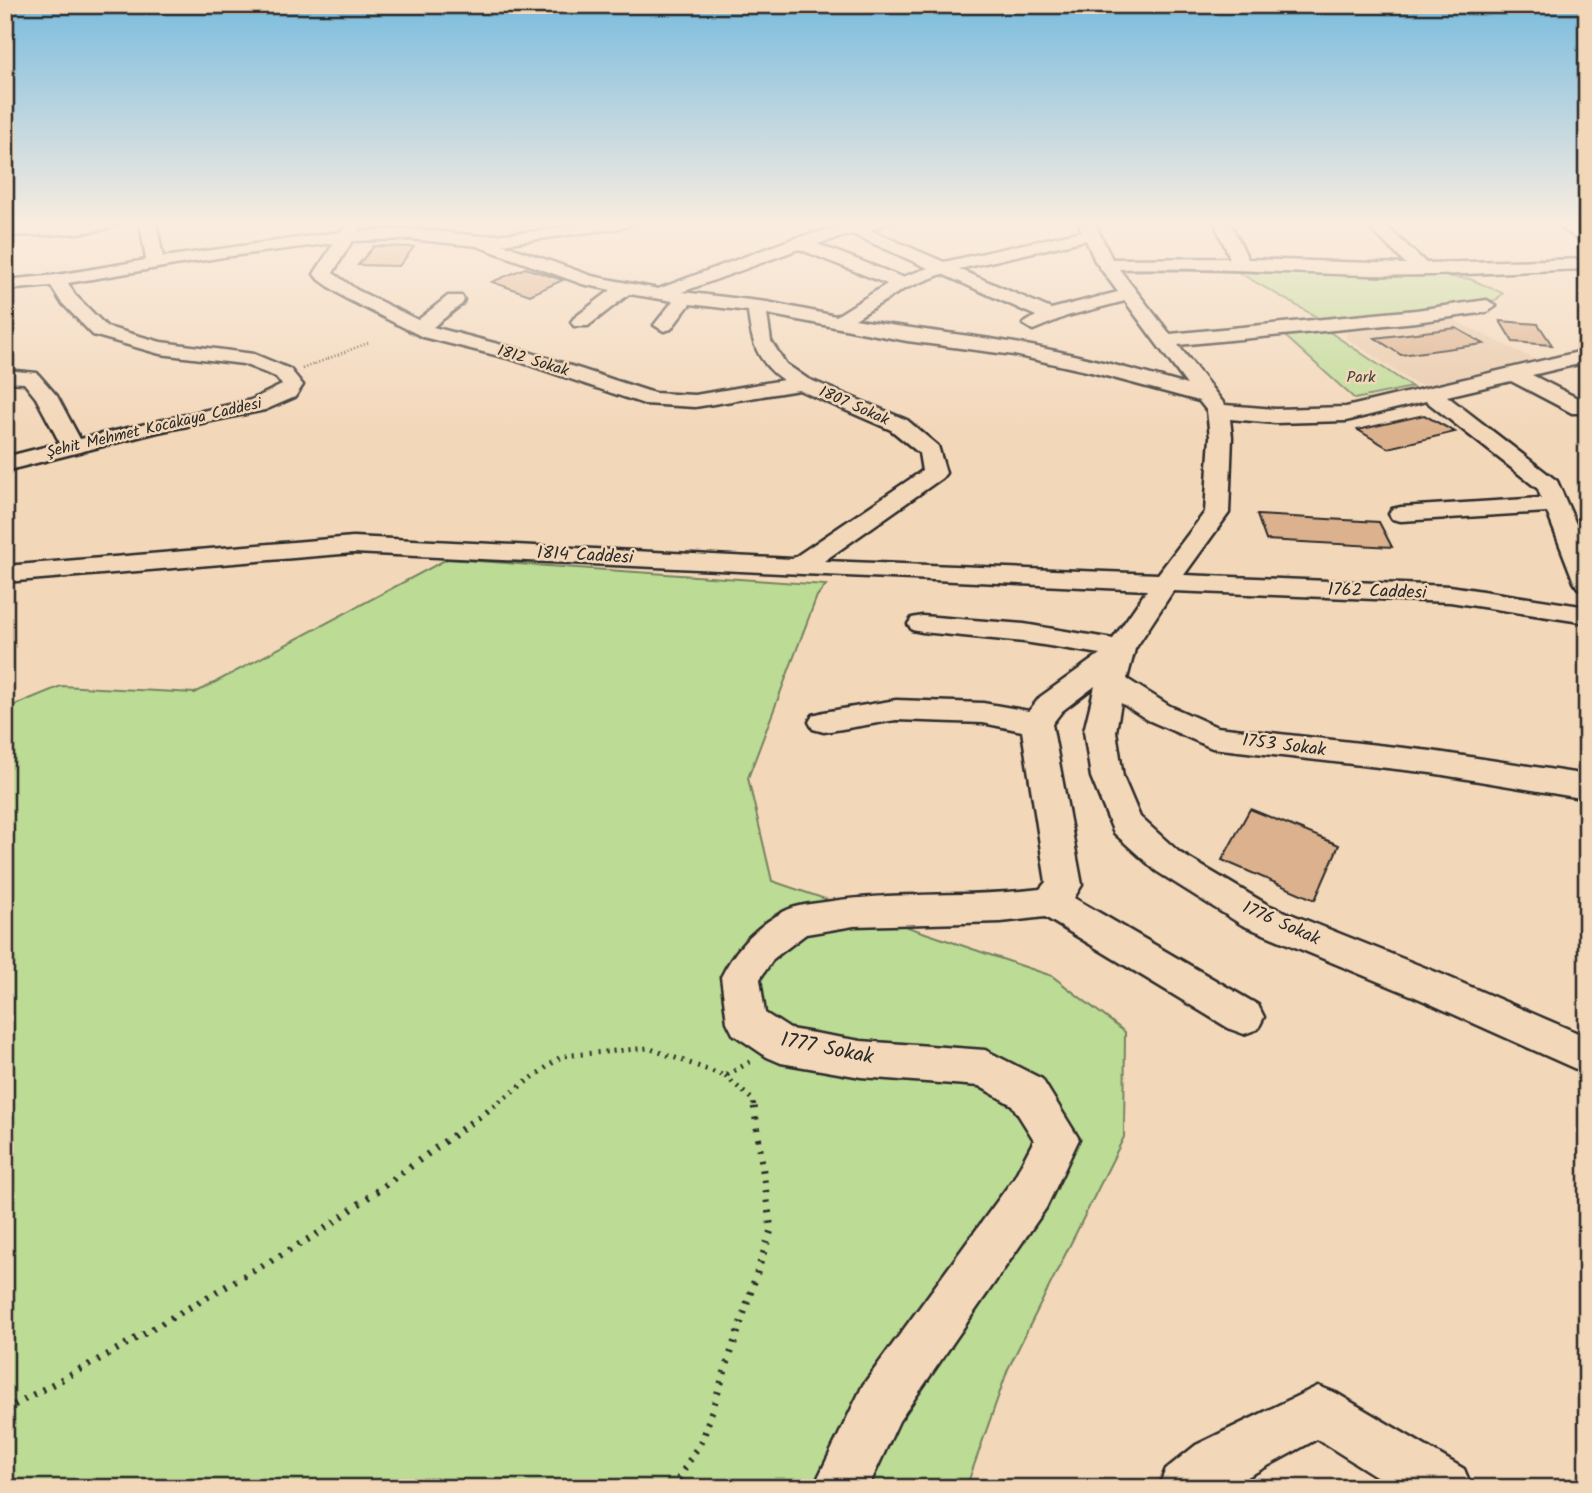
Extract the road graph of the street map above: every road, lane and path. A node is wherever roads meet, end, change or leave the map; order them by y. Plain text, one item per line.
1 (63, 292) edge
2 (348, 292) edge
3 (621, 292) edge
4 (647, 292) edge
5 (665, 292) edge
6 (886, 292) edge
7 (997, 292) edge
8 (1127, 292) edge
9 (660, 294) junction
10 (1129, 295) junction
11 (685, 298) junction
12 (455, 300) dead end
13 (1487, 306) dead end
14 (757, 307) junction
15 (1052, 316) junction
16 (581, 322) dead end
17 (838, 323) junction
18 (664, 325) dead end
19 (420, 328) junction
20 (1163, 341) junction
21 (370, 342) dead end
22 (1006, 348) junction
23 (1587, 355) edge
24 (1512, 373) junction
25 (5, 376) edge
26 (285, 376) junction
27 (801, 383) junction
28 (1432, 395) junction
29 (1212, 403) junction
30 (1580, 408) dead end
31 (73, 447) junction
32 (5, 464) edge
33 (1556, 504) junction
34 (1402, 514) dead end
35 (798, 567) junction
36 (5, 574) edge
37 (1166, 581) junction
38 (1587, 582) edge
39 (1587, 615) edge
40 (922, 624) dead end
41 (1024, 633) junction
42 (987, 649) dead end
43 (1116, 663) junction
44 (824, 722) dead end
45 (1035, 723) junction
46 (1587, 787) edge
47 (1050, 902) junction
48 (1244, 1017) dead end
49 (781, 1045) junction
50 (1587, 1056) edge
51 (725, 1076) junction
52 (5, 1410) edge
53 (673, 1488) edge
54 (840, 1488) edge
55 (1185, 1488) edge
56 (1445, 1488) edge

1 - 26 street
2 - 19 street, 1812 Sokak
3 - 16 street
4 - 9 street
5 - 9 street
6 - 17 street
7 - 15 street
8 - 10 street
9 - 11 street
10 - 15 street
10 - 20 street
11 - 14 street
11 - 18 street
12 - 19 street
13 - 20 street
14 - 17 street
14 - 27 street, 1807 Sokak
15 - 22 street
17 - 22 street
19 - 27 street, 1812 Sokak
20 - 29 street
21 - 26 path
22 - 29 street
23 - 24 street
24 - 28 street
24 - 30 street
25 - 31 street
26 - 31 street, Şehit Mehmet Kocakaya Caddesi
27 - 35 street, 1807 Sokak
28 - 29 street
28 - 33 street
29 - 37 street
31 - 32 street, Şehit Mehmet Kocakaya Caddesi
33 - 34 street
33 - 38 street
35 - 36 street, 1814 Caddesi
35 - 37 street, 1814 Caddesi
37 - 39 street, 1762 Caddesi
37 - 43 street
40 - 41 street
41 - 42 street
41 - 43 street
43 - 45 street
43 - 46 street, 1753 Sokak
43 - 50 street, 1776 Sokak
44 - 45 street
45 - 47 street
47 - 48 street
47 - 49 street, 1777 Sokak
49 - 51 path
49 - 54 street, 1777 Sokak
51 - 52 path
51 - 53 path
55 - 56 street

